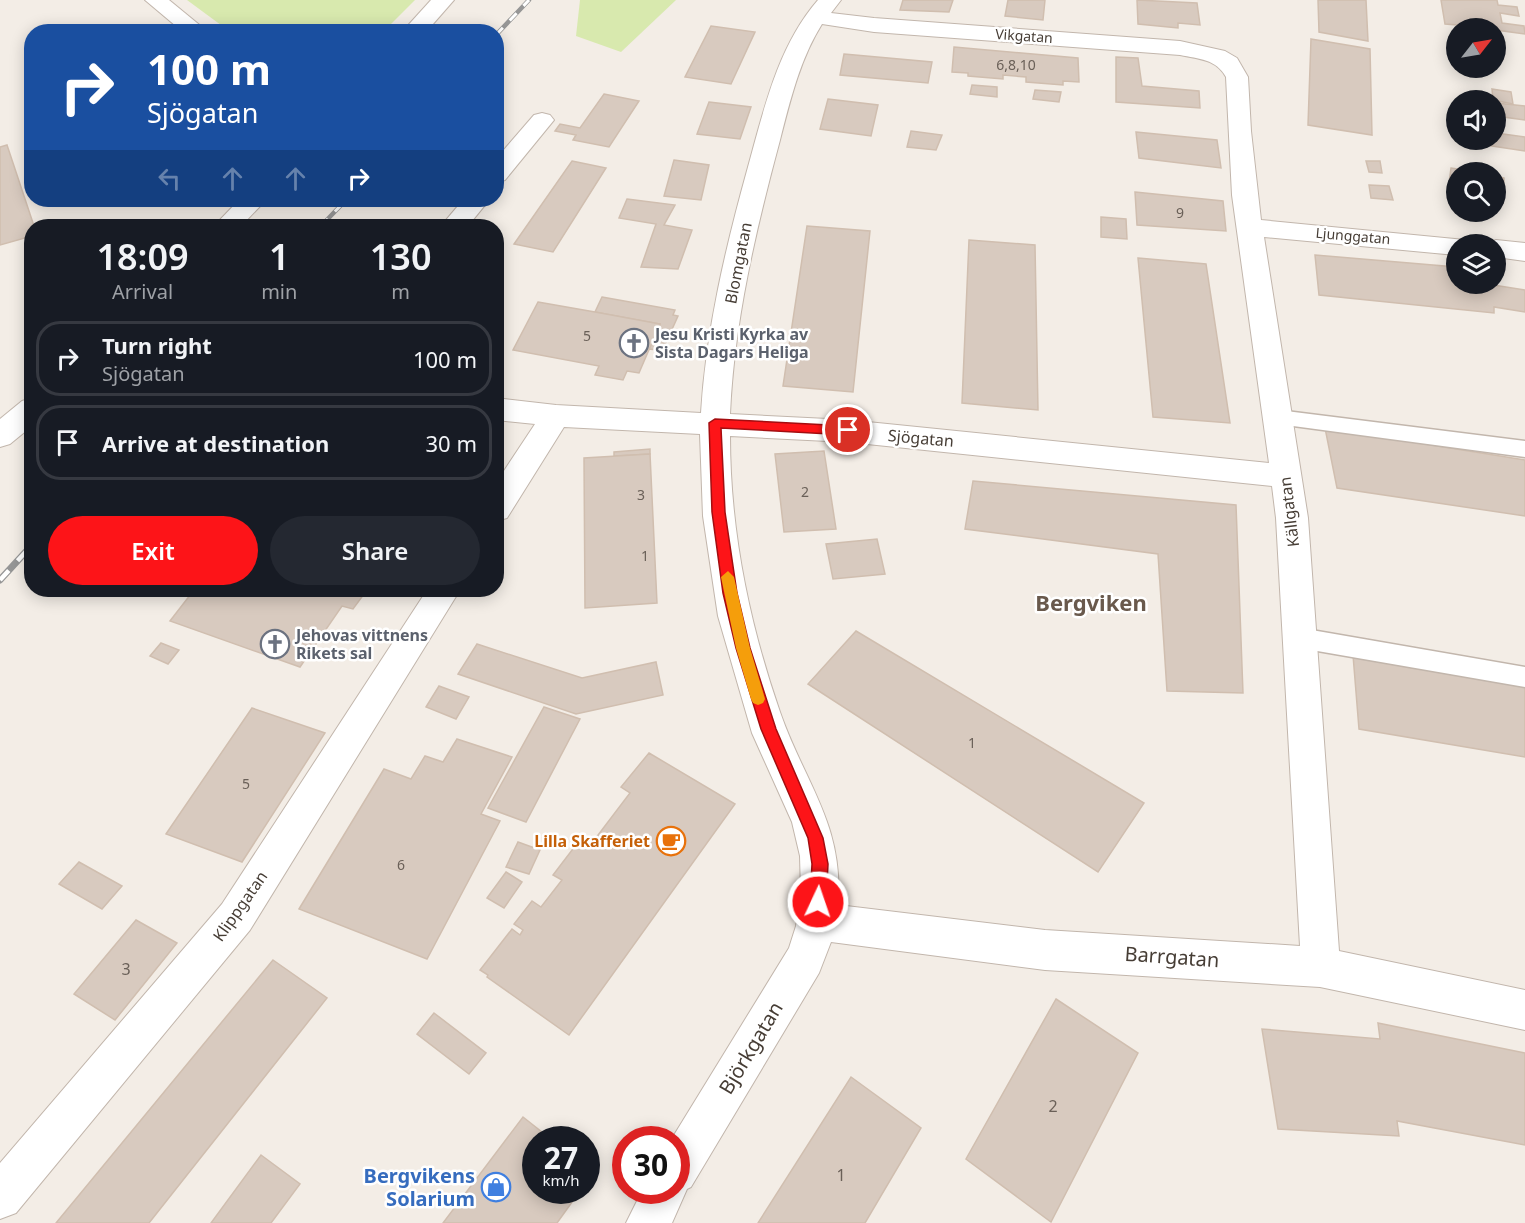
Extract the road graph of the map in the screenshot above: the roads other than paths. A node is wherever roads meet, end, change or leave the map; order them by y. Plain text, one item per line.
1 (156, 0) edge
2 (443, 0) edge
3 (823, 8) edge
4 (187, 24) edge
5 (420, 24) edge
6 (1229, 63) joint
7 (542, 120) dead end
8 (504, 165) edge
9 (246, 207) edge
10 (470, 207) edge
11 (234, 219) edge
12 (460, 219) edge
13 (1249, 227) junction
14 (1446, 245) edge
15 (1506, 250) edge
16 (1525, 252) edge
17 (504, 410) edge
18 (24, 416) edge
19 (556, 416) junction
20 (1278, 417) junction
21 (715, 423) junction
22 (0, 436) edge
23 (1525, 449) edge
24 (1285, 476) junction
25 (504, 497) edge
26 (440, 597) edge
27 (1300, 638) junction
28 (1525, 677) edge
29 (817, 921) junction
30 (1320, 967) junction
31 (1525, 1010) edge
32 (690, 1149) edge
33 (0, 1197) edge
34 (659, 1204) edge
35 (648, 1223) edge

1 - 4 street
2 - 5 street
3 - 6 street, Vikgatan
3 - 21 street, Blomgatan
6 - 13 street, Källgatan
7 - 8 street
9 - 11 street
10 - 12 street
13 - 14 street, Ljunggatan
13 - 20 street, Källgatan
15 - 16 street
17 - 19 street, Sjögatan
18 - 22 street
19 - 21 street, Sjögatan
19 - 25 street
20 - 23 lane
20 - 24 street, Källgatan
21 - 24 street, Sjögatan
21 - 29 street, Blomgatan
24 - 27 street, Källgatan
26 - 33 street, Klippgatan
27 - 28 lane
27 - 30 street, Källgatan
29 - 30 street, Barrgatan
29 - 32 street, Björkgatan
30 - 31 street, Barrgatan
34 - 35 street

